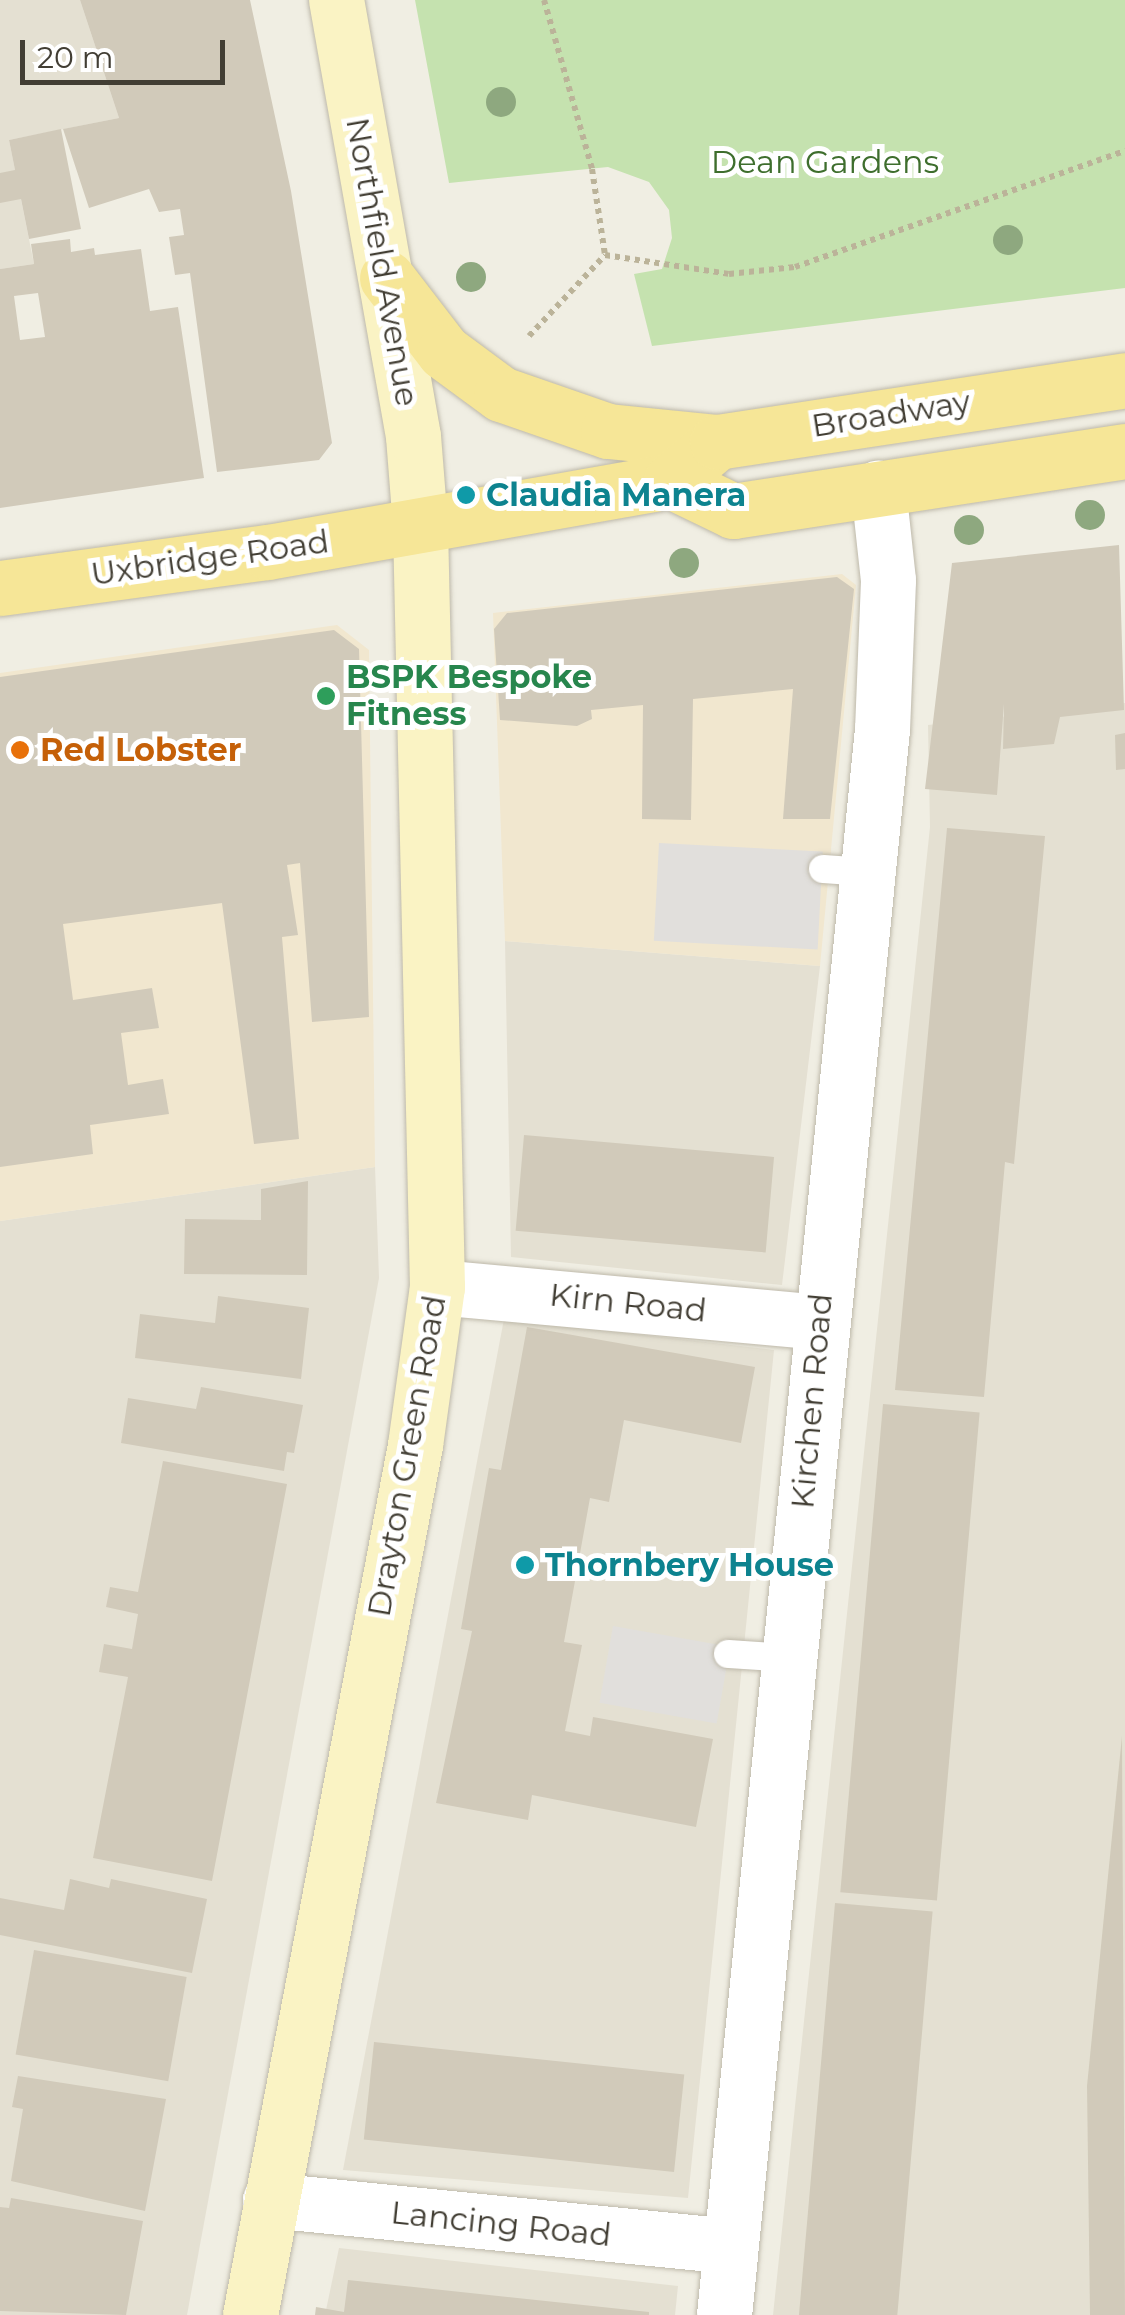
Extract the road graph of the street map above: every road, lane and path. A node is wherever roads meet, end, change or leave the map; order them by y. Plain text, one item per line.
1 (336, 0) edge
2 (544, 0) edge
3 (1125, 151) edge
4 (605, 255) junction
5 (387, 278) junction
6 (518, 348) dead end
7 (1125, 380) edge
8 (717, 442) junction
9 (1125, 451) edge
10 (671, 481) junction
11 (878, 488) junction
12 (420, 525) junction
13 (0, 588) edge
14 (437, 1287) junction
15 (819, 1322) junction
16 (728, 1654) dead end
17 (788, 1658) junction
18 (270, 2200) junction
19 (731, 2246) junction
20 (250, 2315) edge
21 (724, 2315) edge

1 - 5 main road, Northfield Avenue
2 - 4 path
3 - 4 path
4 - 6 path
5 - 8 main road, Broadway
5 - 12 main road, Northfield Avenue
7 - 8 main road, Broadway
8 - 10 main road
9 - 11 main road
10 - 11 main road
10 - 12 main road
11 - 15 street, Kirchen Road
12 - 13 main road, Uxbridge Road
12 - 14 main road, Drayton Green Road
14 - 15 street, Kirn Road
14 - 18 main road, Drayton Green Road
15 - 17 street, Kirchen Road
16 - 17 lane
17 - 19 street, Kirchen Road
18 - 19 street, Lancing Road
18 - 20 main road, Drayton Green Road
19 - 21 street, Kirchen Road

